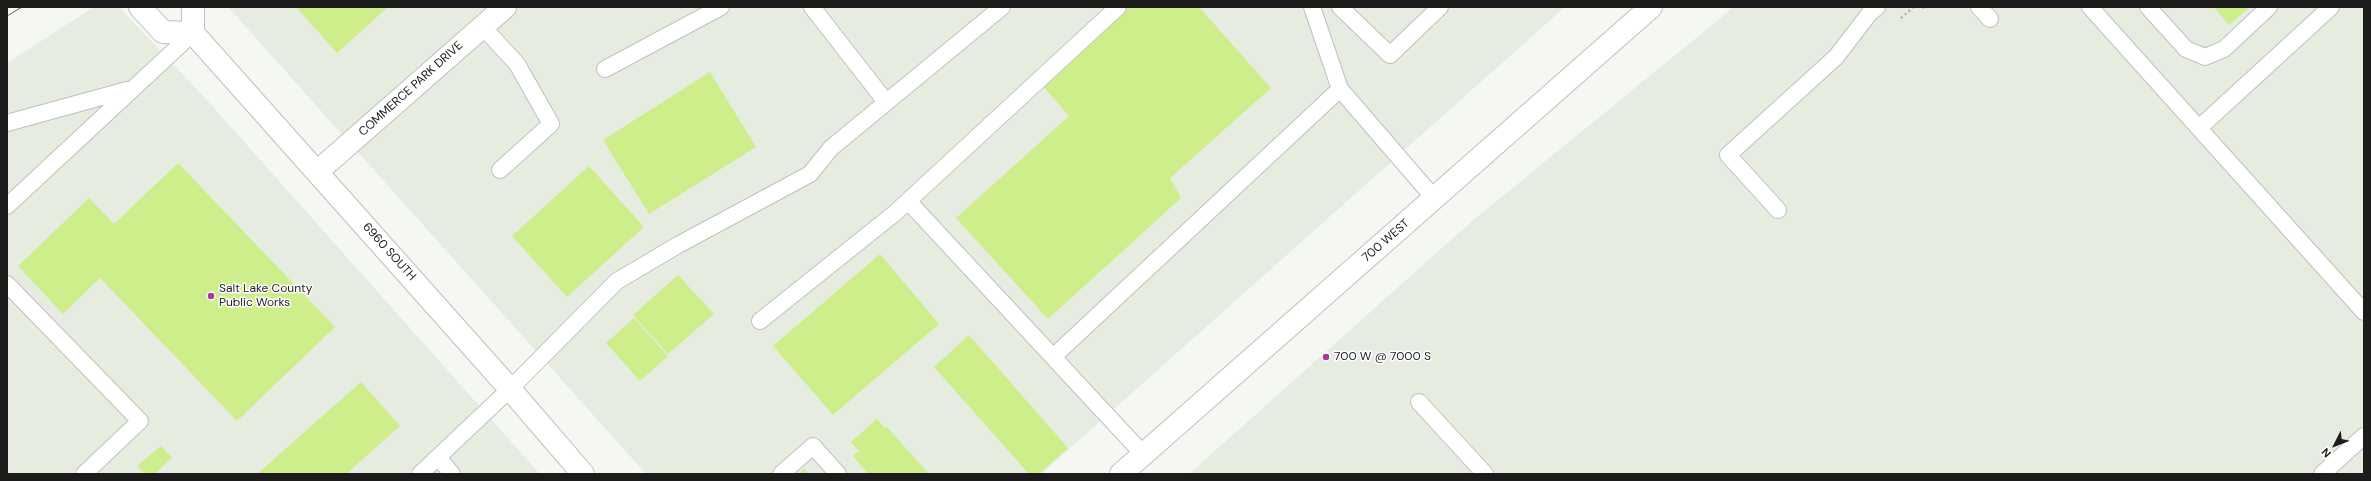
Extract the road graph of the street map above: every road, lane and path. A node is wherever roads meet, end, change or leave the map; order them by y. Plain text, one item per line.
1 (140, 7) edge
2 (193, 7) edge
3 (504, 7) edge
4 (721, 7) edge
5 (812, 7) edge
6 (1002, 7) edge
7 (1118, 7) edge
8 (1312, 7) edge
9 (1340, 7) edge
10 (1440, 7) edge
11 (1651, 7) edge
12 (1877, 7) edge
13 (1923, 7) edge
14 (1979, 7) edge
15 (2090, 7) edge
16 (2148, 7) edge
17 (2269, 7) edge
18 (2332, 7) edge
19 (1925, 10) dead end
20 (1990, 19) dead end
21 (482, 26) junction
22 (193, 32) junction
23 (605, 69) dead end
24 (130, 89) junction
25 (1340, 89) junction
26 (886, 102) junction
27 (7, 123) edge
28 (2199, 128) junction
29 (500, 170) dead end
30 (318, 172) junction
31 (1434, 198) junction
32 (908, 200) junction
33 (7, 206) edge
34 (1778, 210) dead end
35 (7, 284) edge
36 (2364, 312) edge
37 (760, 321) dead end
38 (1054, 356) junction
39 (510, 389) junction
40 (1419, 402) dead end
41 (2364, 436) edge
42 (1143, 454) junction
43 (438, 458) junction
44 (84, 474) edge
45 (420, 474) edge
46 (452, 474) edge
47 (583, 474) edge
48 (781, 474) edge
49 (838, 474) edge
50 (1121, 474) edge
51 (1485, 474) edge
52 (2322, 474) edge

1 - 22 street
2 - 22 street
3 - 21 street, COMMERCE PARK DRIVE
4 - 23 lane
5 - 26 lane
6 - 26 lane
7 - 32 lane
8 - 25 lane
9 - 10 lane
11 - 31 street, 700 WEST
12 - 34 lane
13 - 19 path
14 - 20 lane
15 - 28 lane
16 - 17 lane
18 - 28 lane
21 - 29 lane
21 - 30 street, COMMERCE PARK DRIVE
22 - 24 lane
22 - 30 street, 6960 SOUTH
24 - 27 lane
24 - 33 lane
25 - 31 lane
25 - 38 lane
26 - 39 lane
28 - 36 lane
30 - 39 street, 6960 SOUTH
31 - 42 street, 700 WEST
32 - 37 lane
32 - 38 lane
35 - 44 lane
38 - 42 lane
39 - 43 lane
39 - 47 street, 6960 SOUTH
40 - 51 lane
41 - 52 lane
42 - 50 street, 700 WEST
43 - 45 lane
43 - 46 lane
48 - 49 lane

